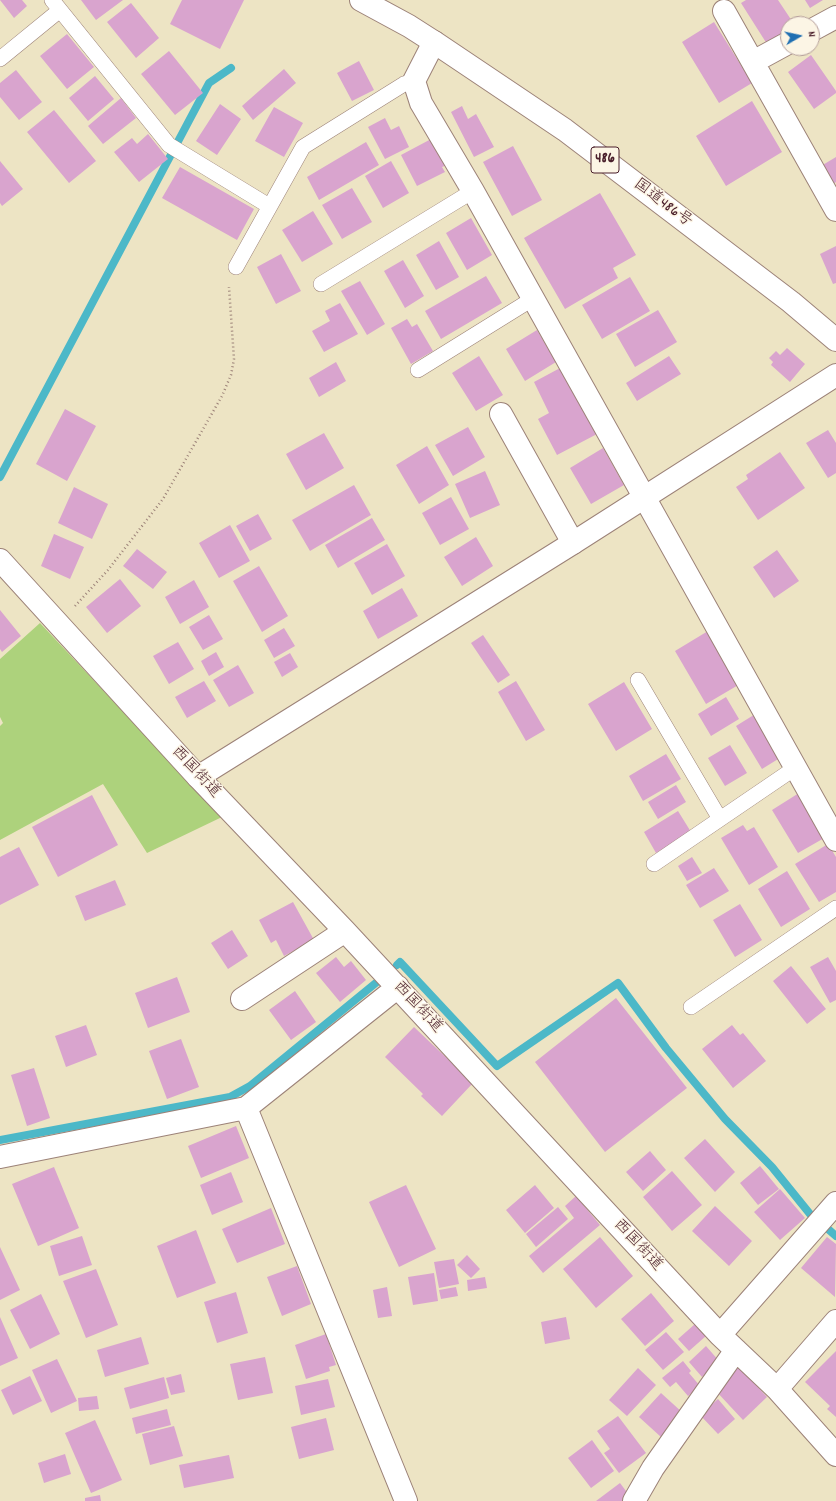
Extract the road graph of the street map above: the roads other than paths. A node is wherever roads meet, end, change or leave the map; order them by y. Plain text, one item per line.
1 (361, 0) edge
2 (56, 5) edge
3 (724, 11) dead end
4 (836, 17) edge
5 (820, 26) edge
6 (434, 42) junction
7 (780, 47) edge
8 (0, 59) edge
9 (753, 62) junction
10 (414, 81) junction
11 (473, 191) junction
12 (269, 206) junction
13 (836, 210) edge
14 (236, 268) road end
15 (321, 284) dead end
16 (534, 298) junction
17 (836, 340) edge
18 (418, 370) dead end
19 (836, 375) edge
20 (501, 414) dead end
21 (643, 498) junction
22 (573, 543) junction
23 (3, 570) edge
24 (638, 680) dead end
25 (795, 768) junction
26 (198, 777) junction
27 (720, 819) junction
28 (836, 840) edge
29 (654, 864) dead end
30 (836, 908) edge
31 (345, 931) junction
32 (398, 987) junction
33 (242, 999) dead end
34 (691, 1007) dead end
35 (246, 1108) junction
36 (0, 1157) edge
37 (831, 1217) edge
38 (836, 1321) edge
39 (720, 1334) junction
40 (736, 1350) junction
41 (777, 1389) junction
42 (836, 1455) edge
43 (406, 1501) edge
44 (634, 1501) edge

1 - 6 main road, 国道486号 / 486
2 - 8 lane
2 - 12 lane
3 - 9 main road
4 - 5 main road
6 - 10 main road
6 - 17 main road, 国道486号 / 486
7 - 9 main road
9 - 13 main road
10 - 11 main road
10 - 12 lane
11 - 15 lane
11 - 16 main road
12 - 14 lane
16 - 18 lane
16 - 21 main road
19 - 21 main road
20 - 22 main road
21 - 22 main road
21 - 25 main road
22 - 26 main road
23 - 26 main road, 西国街道
24 - 27 lane
25 - 27 lane
25 - 28 main road
26 - 31 main road, 西国街道
27 - 29 lane
30 - 34 lane
31 - 32 main road, 西国街道
31 - 33 main road
32 - 35 main road
32 - 39 main road, 西国街道
35 - 36 main road
35 - 43 main road
37 - 39 main road
38 - 41 main road
39 - 40 main road, 西国街道
40 - 41 main road, 西国街道
40 - 44 main road
41 - 42 main road, 西国街道

